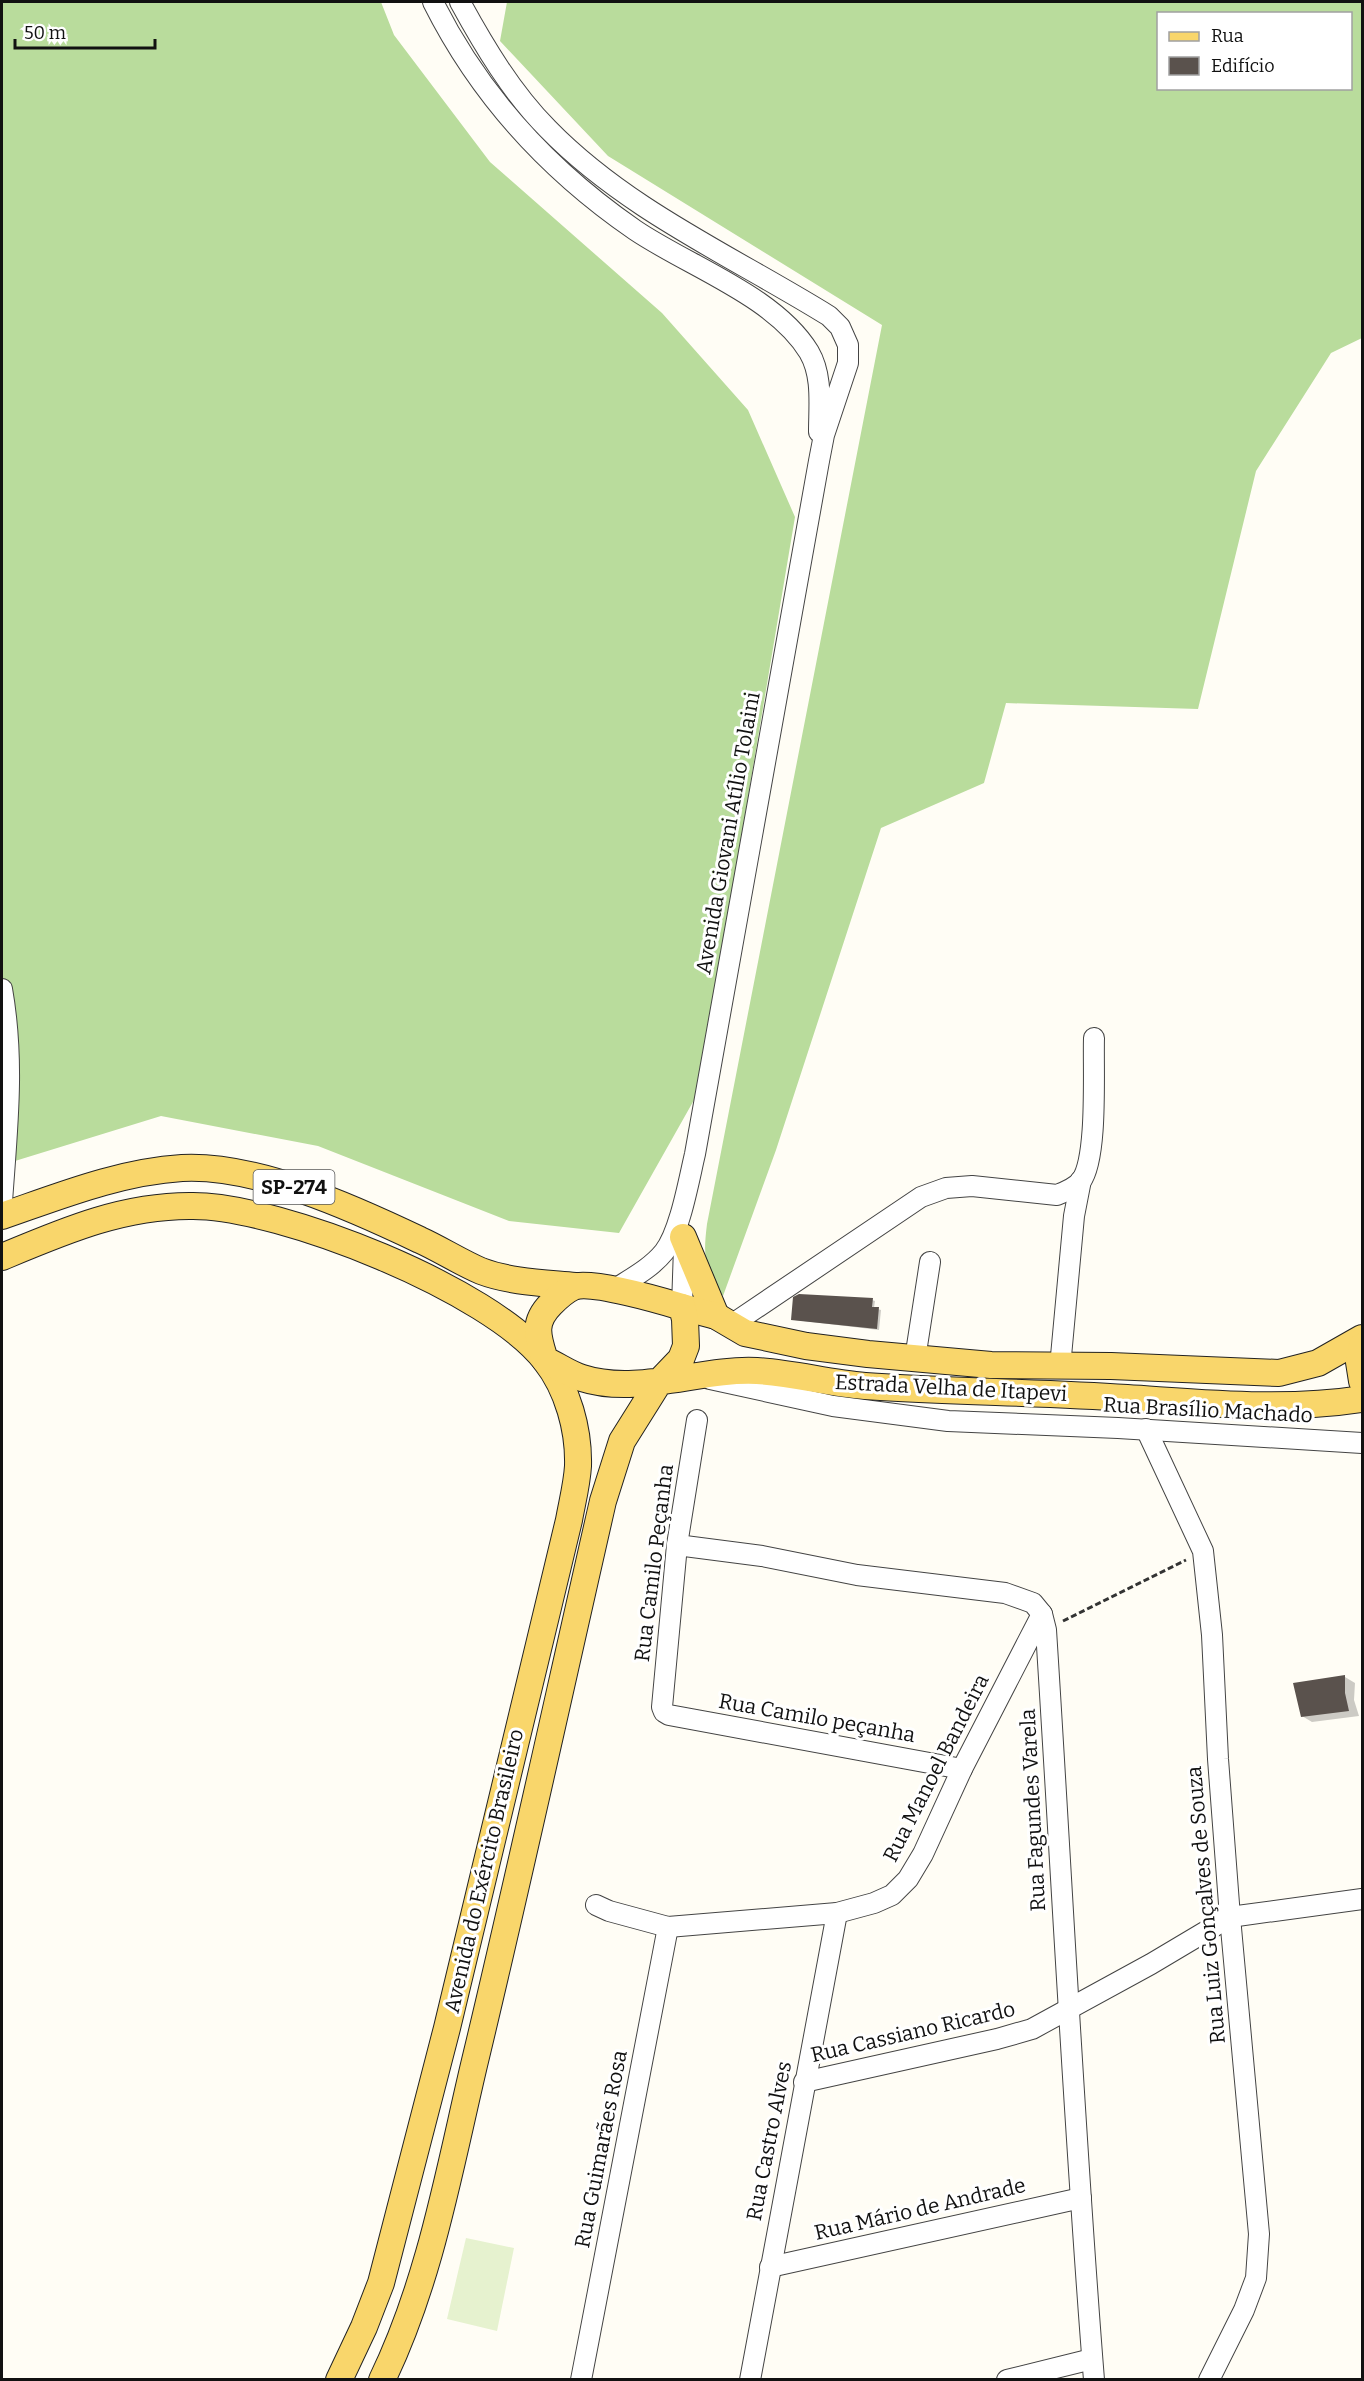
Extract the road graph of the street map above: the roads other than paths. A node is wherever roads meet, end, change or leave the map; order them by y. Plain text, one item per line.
1 (433, 2) edge
2 (460, 2) edge
3 (819, 461) junction
4 (2, 989) edge
5 (1094, 1038) dead end
6 (1081, 1180) junction
7 (2, 1203) edge
8 (2, 1216) edge
9 (682, 1224) junction
10 (2, 1257) edge
11 (930, 1262) dead end
12 (575, 1286) junction
13 (615, 1289) junction
14 (684, 1313) junction
15 (723, 1321) junction
16 (1362, 1338) edge
17 (1362, 1346) edge
18 (915, 1359) junction
19 (545, 1360) junction
20 (1060, 1367) junction
21 (695, 1377) junction
22 (1362, 1381) edge
23 (659, 1382) junction
24 (1362, 1399) edge
25 (697, 1420) dead end
26 (1146, 1430) junction
27 (1362, 1443) edge
28 (676, 1545) junction
29 (1044, 1622) junction
30 (664, 1712) joint
31 (962, 1769) junction
32 (1362, 1899) edge
33 (596, 1905) dead end
34 (837, 1913) junction
35 (1230, 1917) junction
36 (668, 1927) junction
37 (1067, 2009) junction
38 (804, 2082) junction
39 (1081, 2198) junction
40 (770, 2267) junction
41 (1092, 2359) junction
42 (339, 2379) edge
43 (382, 2379) edge
44 (581, 2379) edge
45 (750, 2379) edge
46 (1007, 2379) edge
47 (1094, 2379) edge
48 (1209, 2379) edge

1 - 3 street, Avenida Giovani Atílio Tolaini
2 - 3 street, Avenida Giovani Atílio Tolaini
3 - 9 street, Avenida Giovani Atílio Tolaini
4 - 7 street
5 - 6 street
6 - 15 street
6 - 20 street
8 - 12 main road, Estrada Velha de Itapevi / SP-274
9 - 13 street
9 - 14 street
9 - 15 main road
10 - 19 main road, Estrada Velha de Itapevi / SP-274
11 - 18 street
12 - 13 main road, Estrada Velha de Itapevi
12 - 19 main road
13 - 14 main road, Estrada Velha de Itapevi
14 - 15 main road, Estrada Velha de Itapevi
14 - 23 main road
15 - 18 main road, Estrada Velha de Itapevi
16 - 20 main road, Estrada Velha de Itapevi
17 - 22 main road
18 - 20 main road, Estrada Velha de Itapevi
19 - 23 main road, Estrada Velha de Itapevi
19 - 42 main road, Avenida do Exército Brasileiro
21 - 23 main road, Estrada Velha de Itapevi
21 - 24 main road, Estrada Velha de Itapevi
21 - 26 street, Rua Brasílio Machado
23 - 43 main road, Avenida do Exército Brasileiro
25 - 28 street, Rua Camilo Peçanha
26 - 27 street, Rua Brasílio Machado
26 - 35 street, Rua Luiz Gonçalves de Souza
28 - 29 street
28 - 30 street, Rua Camilo Peçanha
29 - 31 street, Rua Manoel Bandeira
29 - 37 street, Rua Fagundes Varela
30 - 31 street, Rua Camilo peçanha
31 - 34 street, Rua Manoel Bandeira
32 - 35 street, Rua Cassiano Ricardo
33 - 36 street, Rua Manoel Bandeira
34 - 36 street, Rua Manoel Bandeira
34 - 38 street, Rua Castro Alves
35 - 37 street, Rua Cassiano Ricardo
35 - 48 street, Rua Luiz Gonçalves de Souza
36 - 44 street, Rua Guimarães Rosa
37 - 38 street, Rua Cassiano Ricardo
37 - 39 street, Rua Fagundes Varela
38 - 40 street, Rua Castro Alves
39 - 40 street, Rua Mário de Andrade
39 - 41 street, Rua Fagundes Varela
40 - 45 street, Rua Castro Alves
41 - 46 street
41 - 47 street, Rua Fagundes Varela

